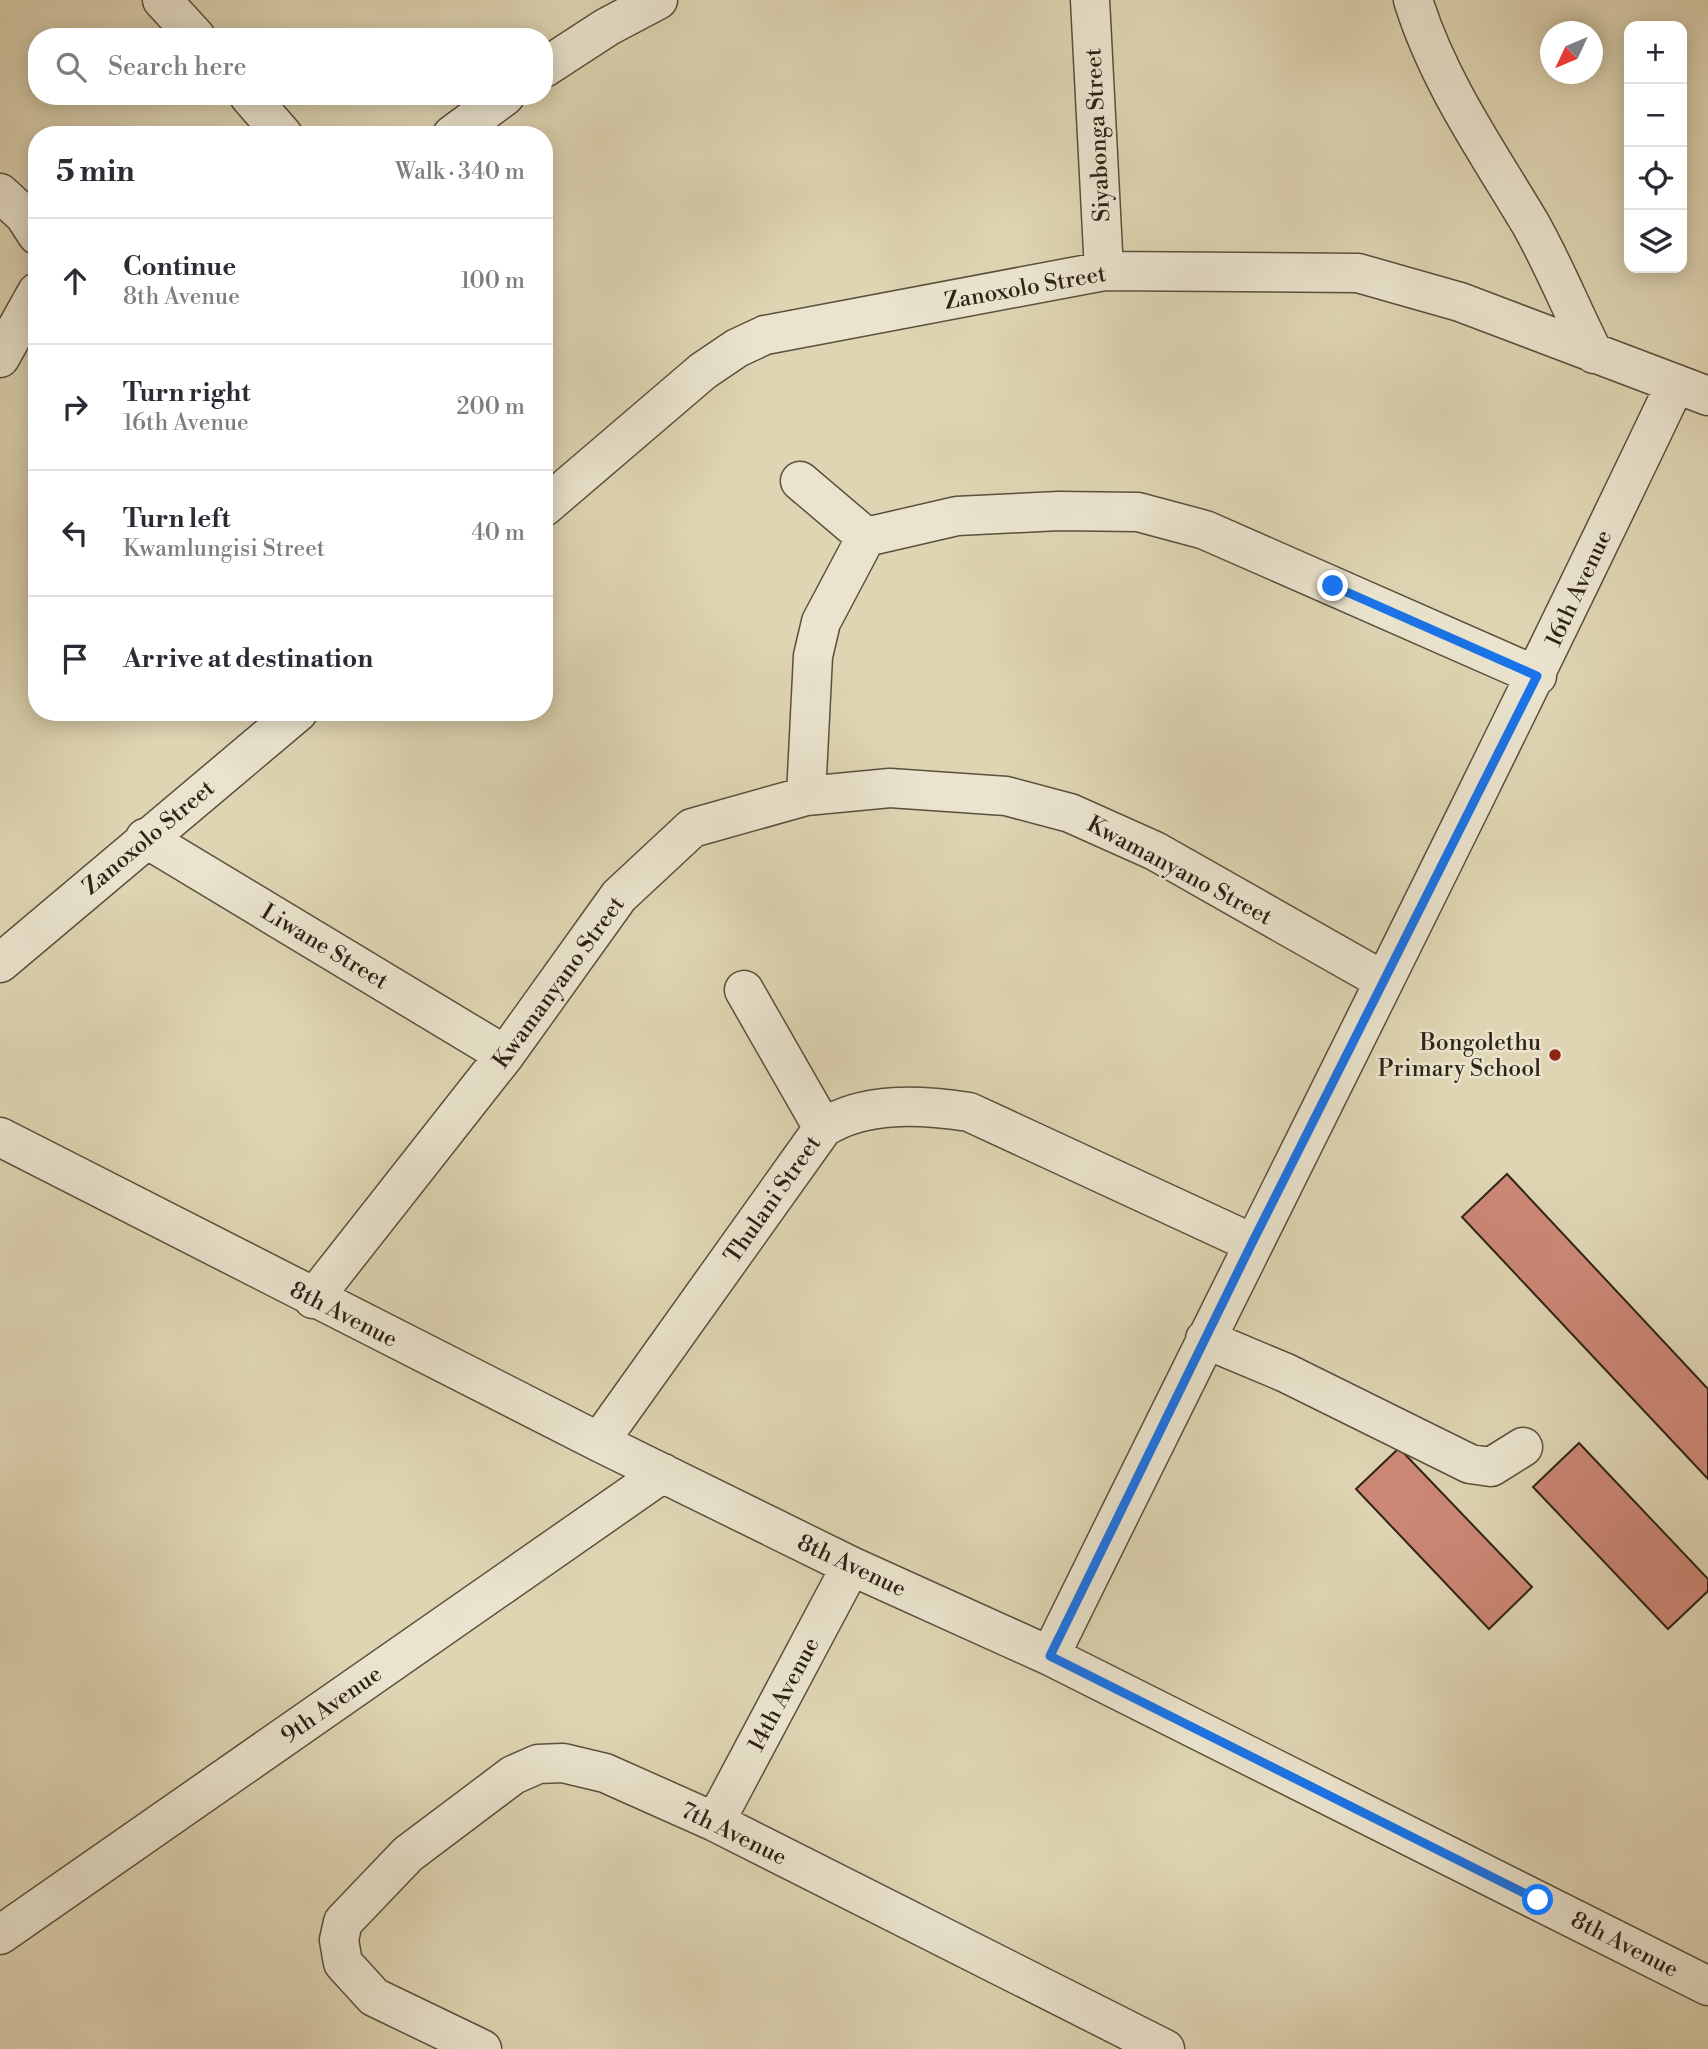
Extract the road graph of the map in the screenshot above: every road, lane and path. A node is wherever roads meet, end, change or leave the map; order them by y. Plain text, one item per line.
1 (657, 0) edge
2 (1090, 0) edge
3 (1413, 0) edge
4 (164, 1) edge
5 (187, 28) edge
6 (553, 62) edge
7 (257, 105) edge
8 (493, 105) edge
9 (276, 126) edge
10 (464, 126) edge
11 (0, 193) edge
12 (28, 221) edge
13 (1104, 271) junction
14 (28, 308) edge
15 (1594, 354) junction
16 (0, 358) edge
17 (1692, 390) edge
18 (800, 481) dead end
19 (553, 499) edge
20 (866, 537) junction
21 (1537, 676) junction
22 (287, 721) edge
23 (806, 796) junction
24 (145, 838) junction
25 (0, 963) edge
26 (1384, 981) junction
27 (744, 990) dead end
28 (505, 1055) junction
29 (823, 1128) junction
30 (0, 1136) edge
31 (1252, 1243) junction
32 (313, 1298) junction
33 (1205, 1339) junction
34 (599, 1443) junction
35 (1523, 1447) dead end
36 (663, 1473) junction
37 (851, 1566) junction
38 (1050, 1656) junction
39 (715, 1822) junction
40 (3, 1928) edge
41 (1708, 1986) edge
42 (482, 2049) edge
43 (1165, 2049) edge

1 - 6 street
2 - 13 street, Siyabonga Street
3 - 15 street
4 - 5 street
7 - 9 street
8 - 10 street
11 - 12 street
13 - 15 street, Zanoxolo Street
13 - 19 street, Zanoxolo Street
14 - 16 street
15 - 17 street, Zanoxolo Street
17 - 21 street, 16th Avenue
18 - 20 street
20 - 21 street
20 - 23 street
21 - 26 street, 16th Avenue
22 - 24 street, Zanoxolo Street
23 - 26 street, Kwamanyano Street
23 - 28 street, Kwamanyano Street
24 - 25 street, Zanoxolo Street
24 - 28 street, Liwane Street
26 - 31 street, 16th Avenue
27 - 29 street
28 - 32 street, Kwamanyano Street
29 - 31 street, Thulani Street
29 - 34 street, Thulani Street
30 - 32 street, 8th Avenue
31 - 33 street, 16th Avenue
32 - 34 street, 8th Avenue
33 - 35 street
33 - 38 street, 16th Avenue
34 - 36 street, 8th Avenue
36 - 37 street, 8th Avenue
36 - 40 street, 9th Avenue
37 - 38 street, 8th Avenue
37 - 39 street, 14th Avenue
38 - 41 street, 8th Avenue
39 - 42 street, 7th Avenue
39 - 43 street, 7th Avenue

